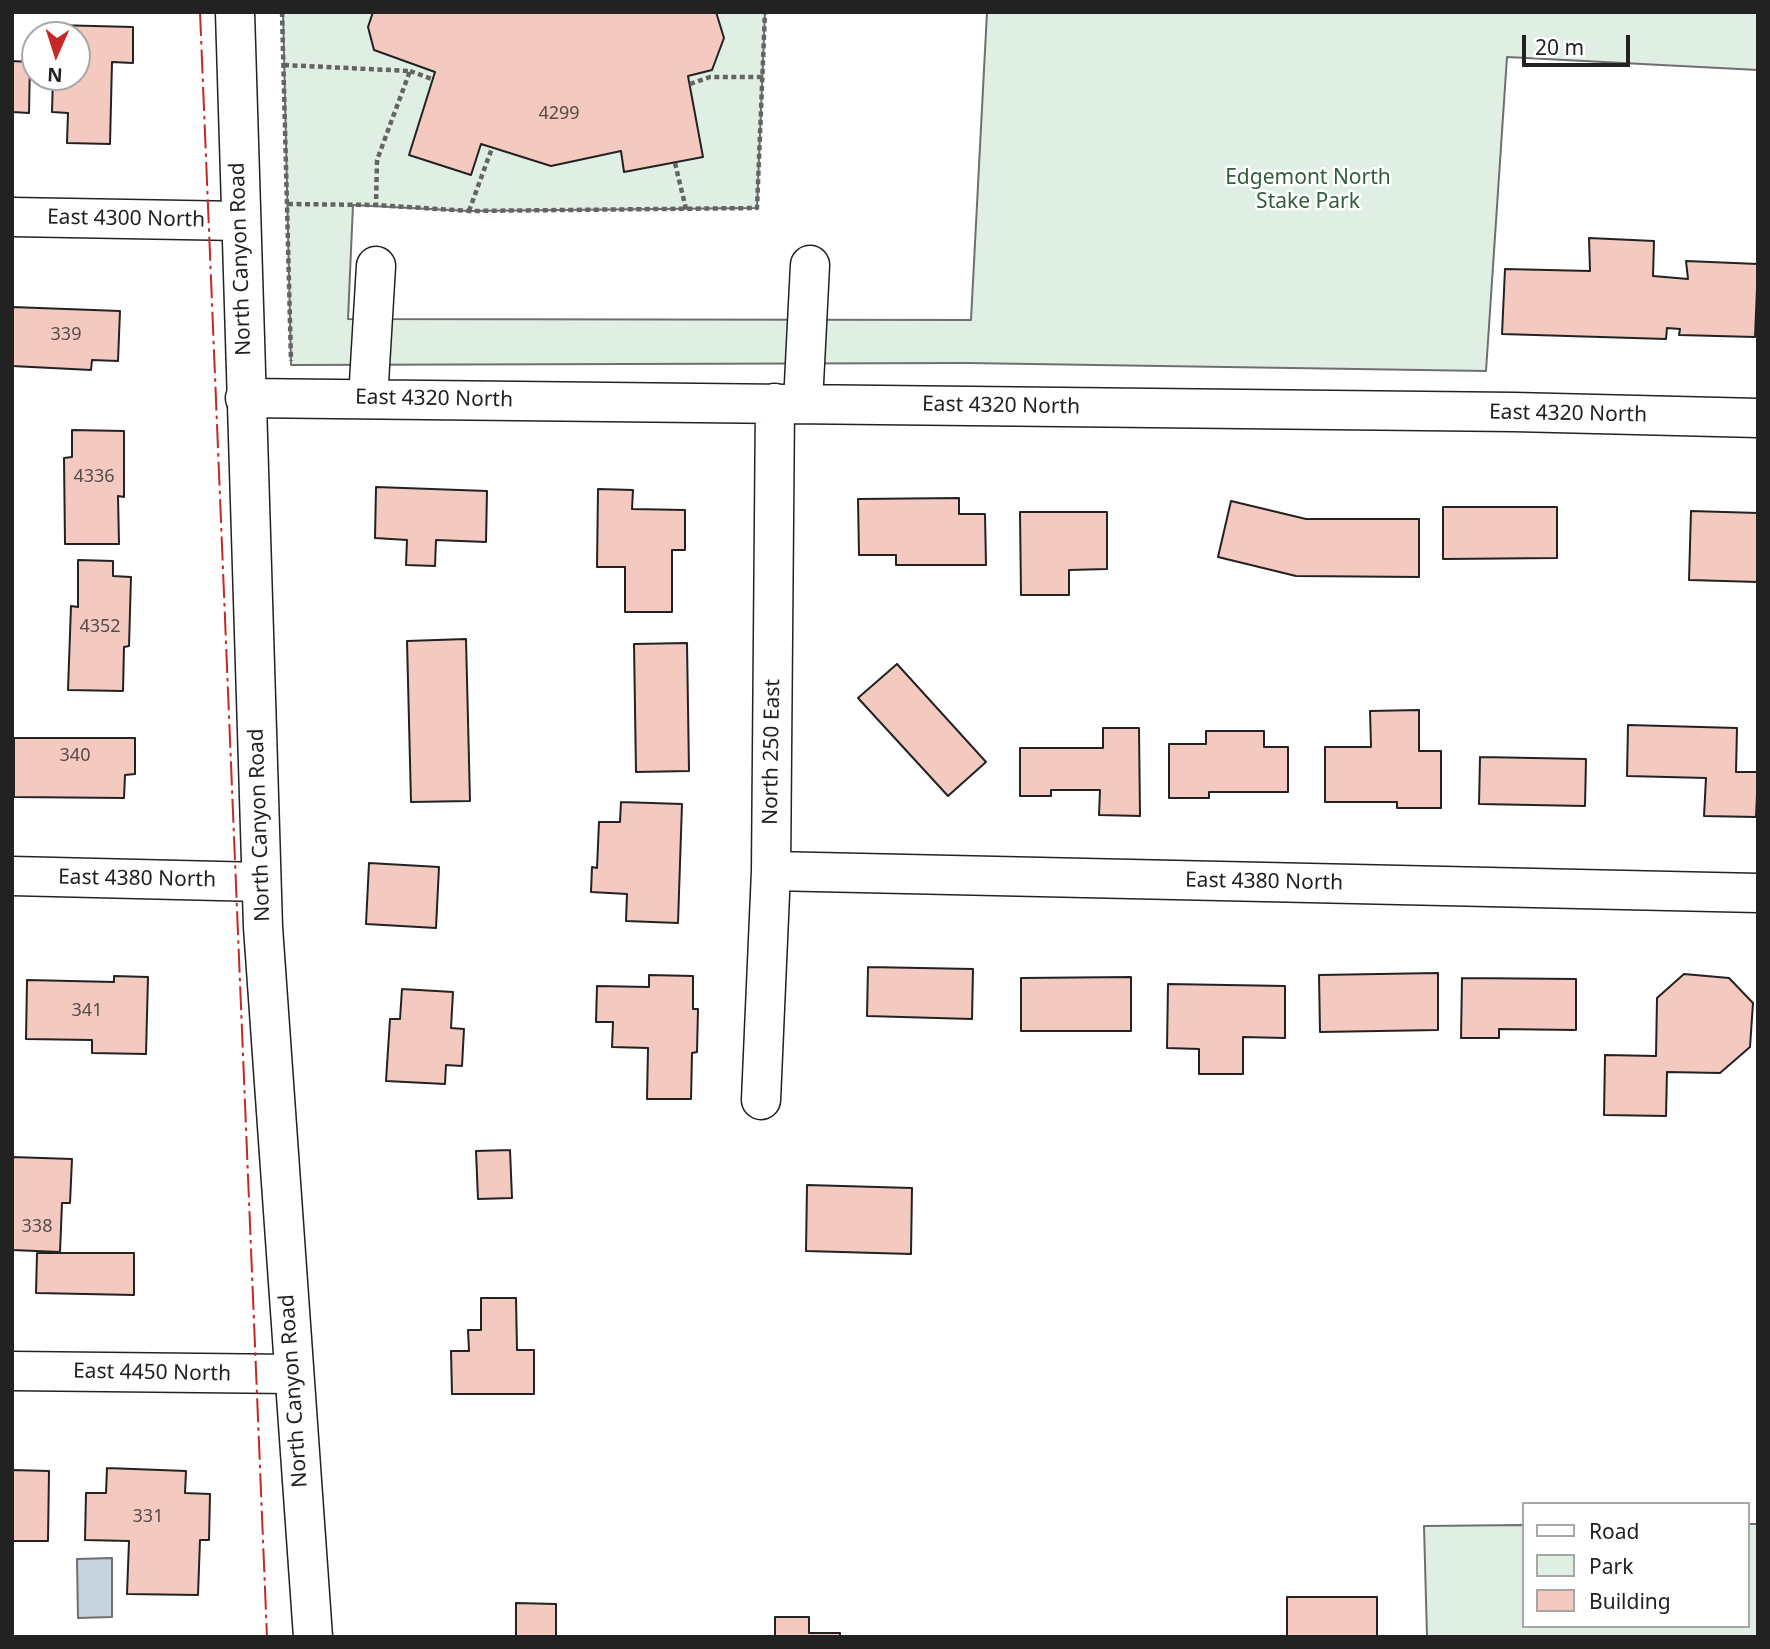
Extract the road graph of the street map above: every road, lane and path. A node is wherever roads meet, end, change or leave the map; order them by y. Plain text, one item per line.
1 (234, 12) edge
2 (282, 12) edge
3 (765, 12) edge
4 (284, 65) junction
5 (410, 71) junction
6 (763, 77) junction
7 (432, 79) dead end
8 (690, 83) dead end
9 (492, 148) dead end
10 (675, 163) dead end
11 (288, 204) junction
12 (376, 205) junction
13 (686, 209) junction
14 (469, 211) junction
15 (12, 217) edge
16 (240, 221) junction
17 (810, 265) dead end
18 (376, 266) dead end
19 (291, 365) dead end
20 (245, 398) junction
21 (368, 398) junction
22 (789, 403) junction
23 (1758, 418) edge
24 (771, 871) junction
25 (12, 876) edge
26 (261, 882) junction
27 (1758, 893) edge
28 (761, 1100) dead end
29 (12, 1371) edge
30 (293, 1374) junction
31 (313, 1637) edge

1 - 16 street, North Canyon Road
2 - 4 path
3 - 6 path
4 - 5 path
4 - 11 path
5 - 7 path
5 - 12 path
6 - 8 path
6 - 13 path
9 - 14 path
10 - 13 path
11 - 12 path
11 - 19 path
12 - 14 path
13 - 14 path
15 - 16 street, East 4300 North
16 - 20 street, North Canyon Road
17 - 22 street, North 250 East
18 - 21 street
20 - 21 street, East 4320 North
20 - 26 street, North Canyon Road
21 - 22 street, East 4320 North
22 - 23 street, East 4320 North
22 - 24 street, North 250 East
24 - 27 street, East 4380 North
24 - 28 street, North 250 East
25 - 26 street, East 4380 North
26 - 30 street, North Canyon Road
29 - 30 street, East 4450 North
30 - 31 street, North Canyon Road

